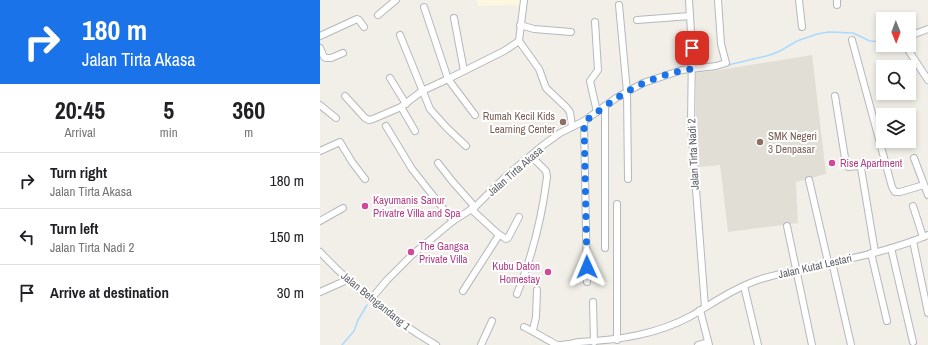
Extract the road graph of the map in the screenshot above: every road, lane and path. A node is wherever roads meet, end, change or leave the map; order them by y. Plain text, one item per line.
1 (396, 0) edge
2 (524, 0) edge
3 (689, 0) edge
4 (718, 0) edge
5 (799, 0) edge
6 (619, 5) dead end
7 (424, 6) dead end
8 (378, 15) dead end
9 (690, 16) junction
10 (454, 18) dead end
11 (637, 20) dead end
12 (595, 22) dead end
13 (520, 25) junction
14 (364, 27) dead end
15 (802, 27) dead end
16 (927, 31) edge
17 (571, 32) dead end
18 (916, 34) edge
19 (400, 35) dead end
20 (320, 36) edge
21 (852, 40) dead end
22 (519, 41) junction
23 (320, 48) edge
24 (910, 52) edge
25 (342, 53) dead end
26 (692, 69) junction
27 (464, 71) junction
28 (390, 78) dead end
29 (448, 79) junction
30 (928, 80) edge
31 (422, 91) junction
32 (627, 92) junction
33 (345, 96) dead end
34 (835, 96) dead end
35 (320, 105) edge
36 (404, 106) junction
37 (605, 106) junction
38 (597, 112) junction
39 (474, 115) dead end
40 (336, 118) dead end
41 (584, 122) junction
42 (386, 126) dead end
43 (572, 127) junction
44 (415, 131) dead end
45 (466, 146) dead end
46 (320, 151) edge
47 (531, 156) junction
48 (914, 158) dead end
49 (438, 163) dead end
50 (365, 179) dead end
51 (628, 179) dead end
52 (809, 180) dead end
53 (924, 185) junction
54 (928, 195) edge
55 (617, 204) dead end
56 (913, 206) dead end
57 (343, 208) dead end
58 (473, 208) junction
59 (519, 217) dead end
60 (320, 220) edge
61 (453, 221) junction
62 (787, 226) dead end
63 (499, 235) junction
64 (926, 236) edge
65 (913, 241) junction
66 (605, 248) dead end
67 (892, 248) junction
68 (320, 252) edge
69 (873, 253) junction
70 (830, 262) junction
71 (796, 270) junction
72 (347, 280) junction
73 (587, 282) dead end
74 (744, 286) junction
75 (463, 290) dead end
76 (537, 290) dead end
77 (320, 292) edge
78 (517, 294) dead end
79 (371, 299) junction
80 (593, 302) dead end
81 (702, 309) junction
82 (928, 313) edge
83 (492, 321) dead end
84 (887, 321) dead end
85 (524, 327) dead end
86 (533, 330) junction
87 (617, 340) junction
88 (594, 342) junction
89 (913, 342) dead end
90 (709, 344) edge
91 (436, 345) edge
92 (481, 345) edge
93 (557, 345) edge
94 (698, 345) edge
95 (758, 345) edge
96 (812, 345) edge
97 (851, 345) edge

1 - 8 street
2 - 13 street
3 - 9 street, Jalan Tirta Nadi 2
4 - 26 street, Jalan Tirta Akasa
5 - 15 street
6 - 32 street
7 - 29 street
9 - 11 street
9 - 26 street, Jalan Tirta Nadi 2
10 - 27 street
12 - 38 street
13 - 17 street
13 - 22 street
14 - 20 street
16 - 18 street
19 - 31 street
21 - 53 street
22 - 27 street
22 - 43 street
23 - 25 street
24 - 30 street
26 - 32 street, Jalan Tirta Akasa
26 - 81 street, Jalan Tirta Nadi 2
27 - 29 street
28 - 36 street
29 - 31 street
29 - 39 street
31 - 36 street
31 - 45 street
32 - 37 street, Jalan Tirta Akasa
32 - 51 street
33 - 36 street
34 - 69 street
35 - 40 street
36 - 44 street
37 - 38 street, Jalan Tirta Akasa
37 - 66 street
38 - 41 street, Jalan Tirta Akasa
41 - 43 street, Jalan Tirta Akasa
41 - 73 street
42 - 61 street
43 - 47 street, Jalan Tirta Akasa
46 - 50 street
47 - 58 street, Jalan Tirta Akasa
47 - 78 street
48 - 53 street
49 - 58 street
52 - 70 street
53 - 54 street
55 - 87 street
56 - 64 street
57 - 60 street
58 - 61 street, Jalan Tirta Akasa
58 - 63 street
59 - 63 street
61 - 79 street, Jalan Tirta Akasa
62 - 71 street
63 - 75 street
64 - 65 street, Jalan Kutat Lestari
65 - 67 street, Jalan Kutat Lestari
65 - 82 street
67 - 69 street, Jalan Kutat Lestari
67 - 89 street
68 - 72 street, Jalan Betngandang 1
69 - 70 street, Jalan Kutat Lestari
69 - 84 street
70 - 71 street, Jalan Kutat Lestari
70 - 97 street
71 - 74 street, Jalan Kutat Lestari
71 - 96 street
72 - 77 street
72 - 79 street, Jalan Betngandang 1
74 - 81 street, Jalan Kutat Lestari
74 - 95 street
76 - 86 street
79 - 91 street, Jalan Betngandang 1
80 - 88 street
81 - 87 street, Jalan Kutat Lestari
81 - 90 street, Jalan Tirta Nadi 2
83 - 92 street
85 - 86 street
86 - 93 street
87 - 88 street, Jalan Kutat Lestari
88 - 93 street, Jalan Kutat Lestari
90 - 94 street

